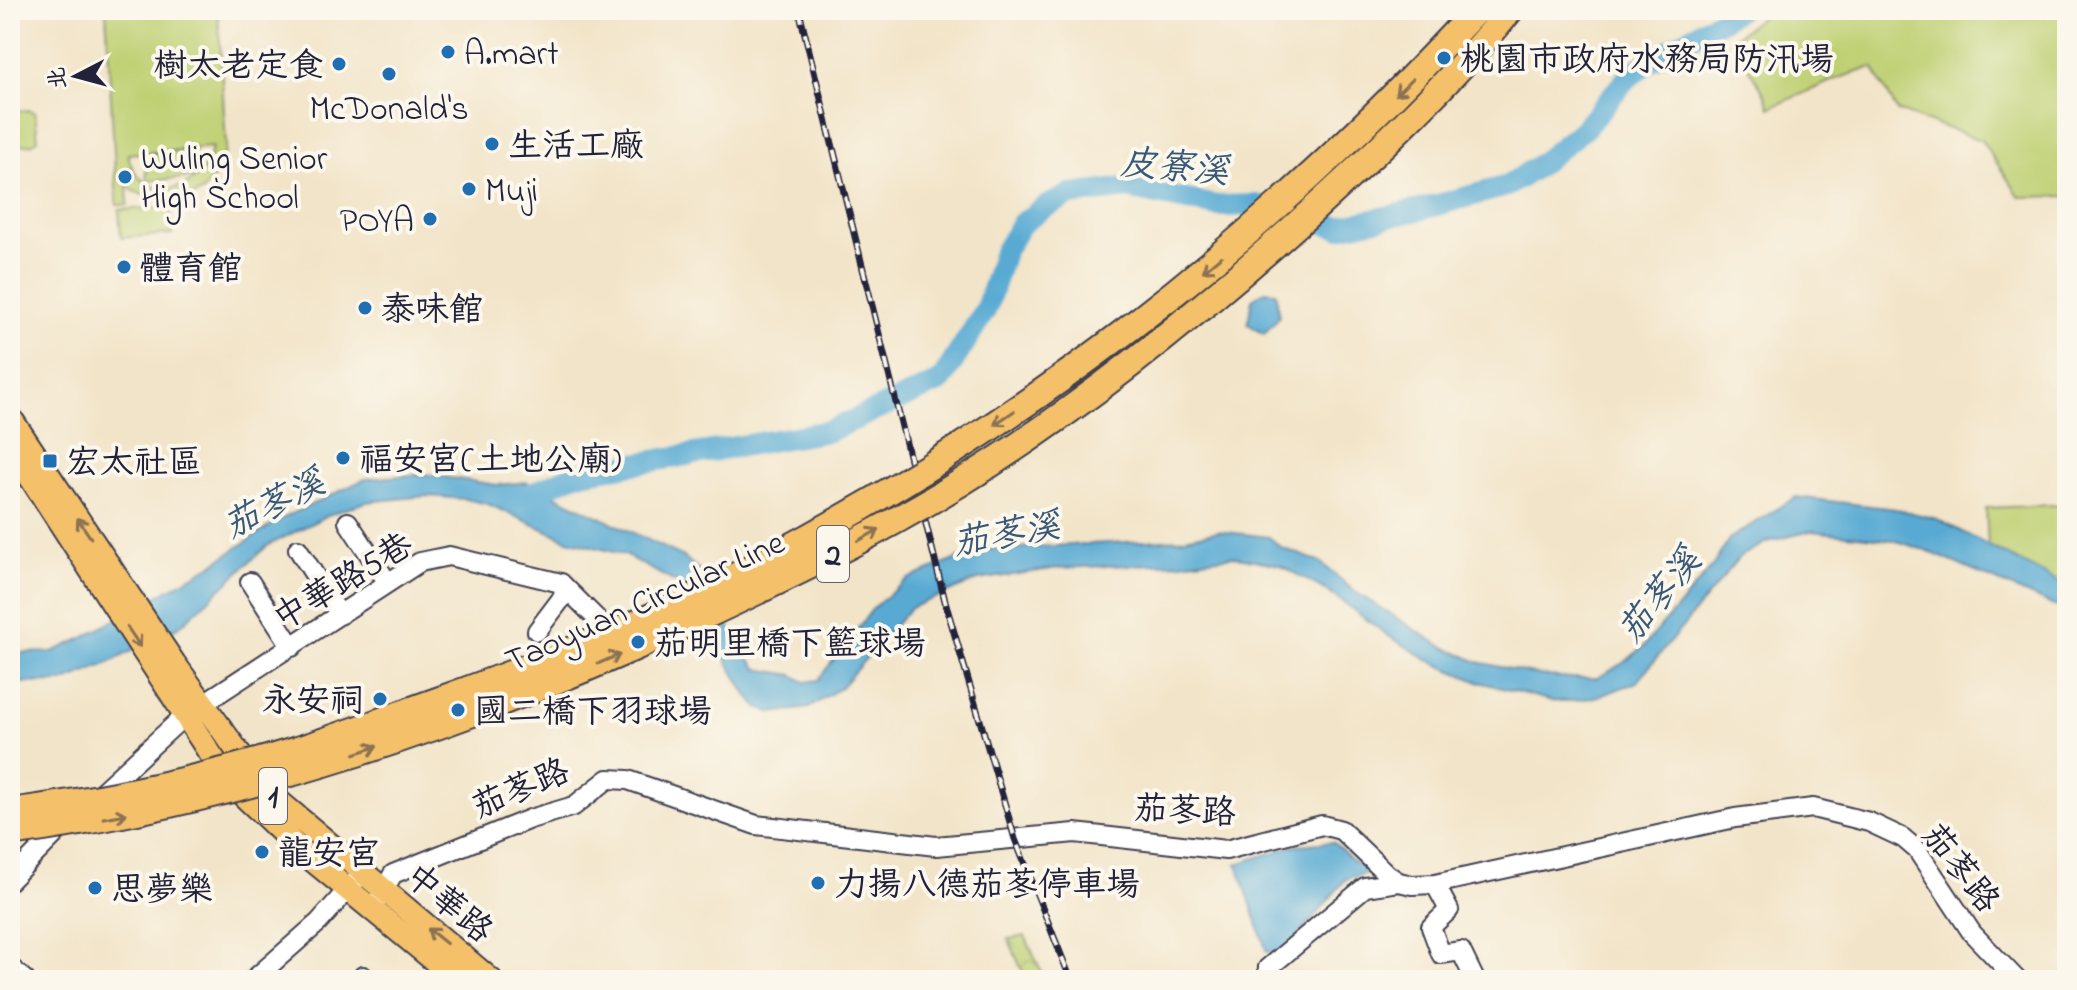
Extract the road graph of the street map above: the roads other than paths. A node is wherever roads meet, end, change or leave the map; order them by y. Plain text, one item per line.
1 (1476, 10) edge
2 (1510, 10) edge
3 (10, 417) edge
4 (10, 446) edge
5 (348, 522) dead end
6 (298, 549) dead end
7 (250, 582) dead end
8 (388, 583) junction
9 (561, 583) junction
10 (118, 597) junction
11 (340, 615) junction
12 (599, 621) dead end
13 (537, 631) dead end
14 (292, 647) junction
15 (166, 667) junction
16 (204, 702) junction
17 (183, 715) junction
18 (10, 812) edge
19 (10, 833) edge
20 (10, 880) edge
21 (355, 881) junction
22 (1399, 882) junction
23 (1435, 884) junction
24 (378, 900) junction
25 (10, 967) edge
26 (25, 980) edge
27 (253, 980) edge
28 (458, 980) edge
29 (491, 980) edge
30 (1272, 980) edge
31 (1475, 980) edge
32 (2017, 980) edge

1 -> 18 highway, Taoyuan Circular Line / 2, bridge
19 -> 2 highway, Taoyuan Circular Line / 2, bridge
10 -> 3 main road, 1
4 - 10 main road, 1
5 - 8 street
6 - 11 street
7 - 14 street
8 - 9 street, 中華路5巷
8 - 11 street, 中華路5巷
9 - 12 street
9 - 13 street
10 - 15 main road, 1
11 - 14 street, 中華路5巷
14 - 16 street, 中華路5巷
15 - 16 main road, 中華路 / 1
15 - 17 main road, 中華路 / 1
16 - 17 street, 中華路5巷
16 - 21 main road, 中華路 / 1
17 - 20 street, 中華路5巷
17 - 21 main road, 中華路 / 1
21 - 24 main road, 中華路 / 1
21 - 27 street
22 - 23 street, 茄苳路
22 - 24 street, 茄苳路
22 - 30 street
23 - 31 street
23 - 32 street, 茄苳路
24 - 28 main road, 1
29 -> 24 main road, 中華路 / 1
25 - 26 street

